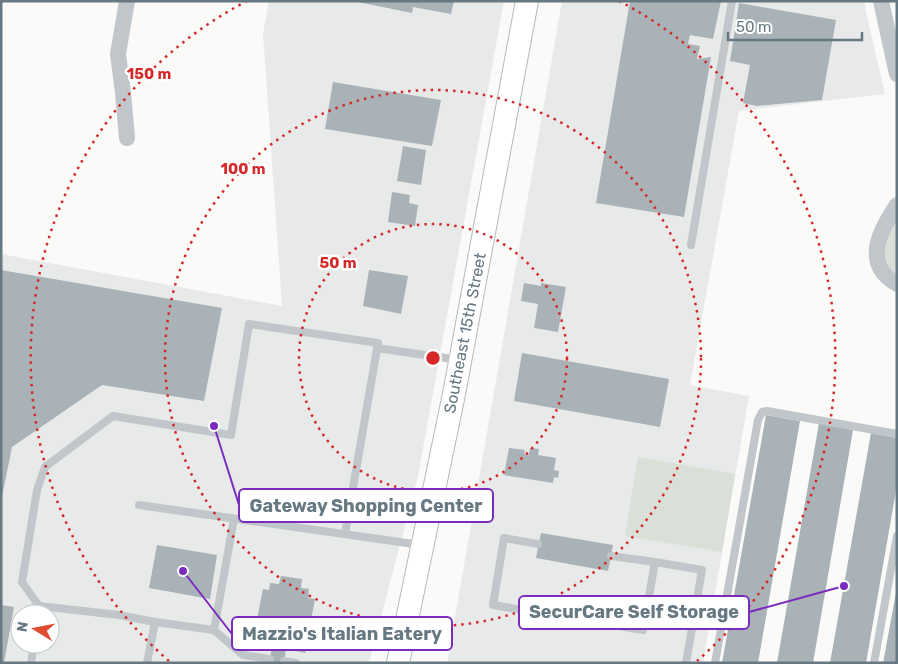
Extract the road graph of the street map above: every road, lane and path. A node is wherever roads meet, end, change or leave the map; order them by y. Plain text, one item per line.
1 (127, 1) edge
2 (527, 1) edge
3 (732, 1) edge
4 (881, 1) edge
5 (897, 74) edge
6 (127, 138) dead end
7 (897, 205) edge
8 (691, 245) dead end
9 (897, 284) edge
10 (377, 348) junction
11 (460, 360) junction
12 (897, 434) edge
13 (139, 505) dead end
14 (234, 519) junction
15 (346, 534) junction
16 (897, 536) edge
17 (538, 544) dead end
18 (423, 545) junction
19 (611, 556) dead end
20 (655, 562) junction
21 (35, 604) edge
22 (60, 611) edge
23 (154, 622) junction
24 (214, 630) junction
25 (270, 659) dead end
26 (284, 661) dead end
27 (147, 663) edge
28 (296, 663) edge
29 (398, 663) edge
30 (686, 663) edge
31 (715, 663) edge
32 (874, 663) edge

1 - 6 street
2 - 11 main road, Southeast 15th Street
3 - 8 lane
4 - 5 street
7 - 9 street
10 - 11 lane
10 - 15 lane
10 - 21 lane
11 - 18 main road, Southeast 15th Street
12 - 31 lane
13 - 14 lane
14 - 15 lane
14 - 24 lane
15 - 18 lane
16 - 32 lane
17 - 20 lane
18 - 29 main road, Southeast 15th Street
19 - 20 lane
20 - 30 lane
22 - 23 lane
23 - 24 lane
23 - 27 lane
24 - 25 lane
26 - 28 lane

